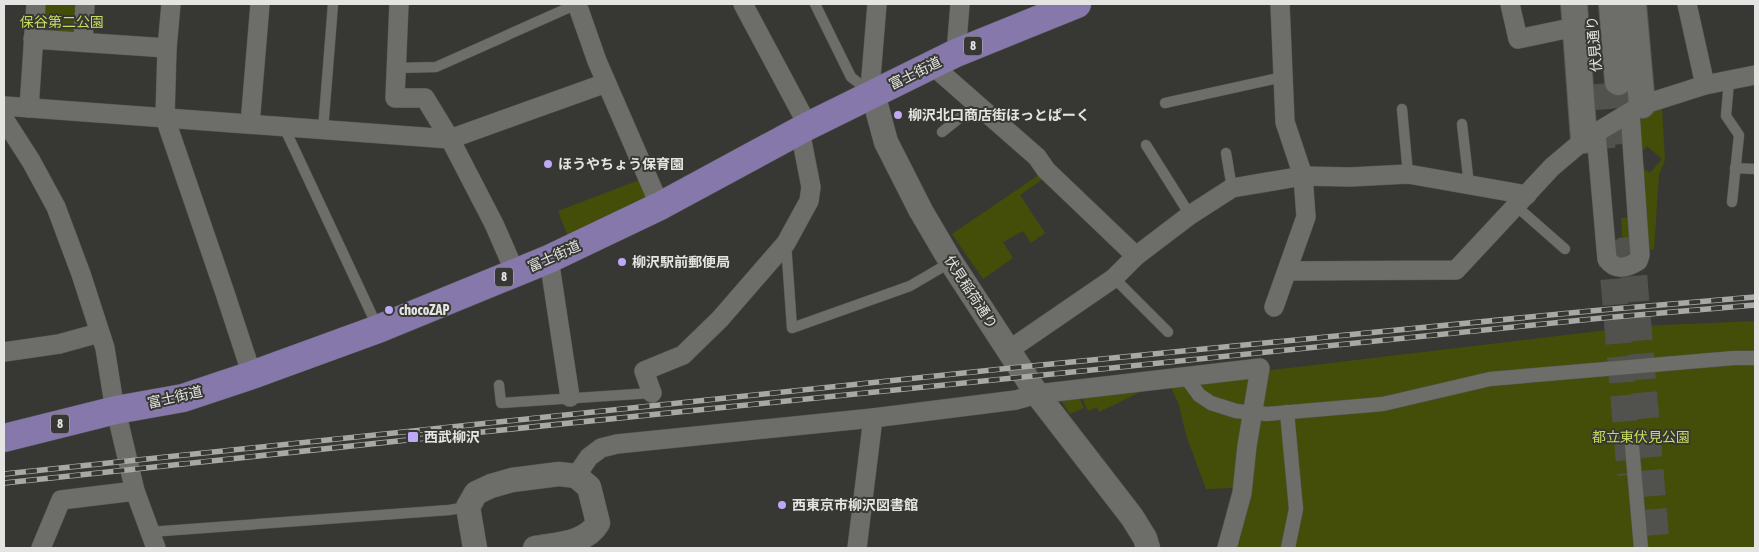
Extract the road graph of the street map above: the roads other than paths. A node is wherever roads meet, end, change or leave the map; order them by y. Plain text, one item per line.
1 (36, 4) edge
2 (85, 4) edge
3 (171, 4) edge
4 (260, 4) edge
5 (333, 4) edge
6 (399, 4) edge
7 (577, 4) edge
8 (743, 4) edge
9 (815, 4) edge
10 (877, 4) edge
11 (960, 4) edge
12 (1077, 4) edge
13 (1280, 4) edge
14 (1510, 4) edge
15 (1590, 4) edge
16 (1612, 4) edge
17 (1633, 4) edge
18 (1688, 4) edge
19 (1575, 15) edge
20 (33, 39) junction
21 (83, 42) junction
22 (167, 48) junction
23 (944, 59) junction
24 (396, 68) junction
25 (1755, 74) edge
26 (1283, 77) junction
27 (1728, 80) junction
28 (606, 83) junction
29 (1705, 86) junction
30 (873, 94) junction
31 (1165, 103) dead end
32 (977, 104) junction
33 (4, 106) edge
34 (28, 108) junction
35 (1402, 109) dead end
36 (1636, 109) junction
37 (165, 118) junction
38 (4, 119) edge
39 (250, 124) junction
40 (1462, 124) dead end
41 (802, 126) junction
42 (284, 127) junction
43 (324, 130) junction
44 (942, 132) dead end
45 (1590, 137) junction
46 (450, 138) junction
47 (1146, 145) dead end
48 (1226, 154) dead end
49 (1735, 168) junction
50 (1754, 169) dead end
51 (1408, 174) junction
52 (1303, 176) junction
53 (1469, 185) junction
54 (1232, 188) junction
55 (1521, 200) junction
56 (1732, 202) dead end
57 (660, 206) junction
58 (1190, 216) junction
59 (786, 243) junction
60 (1565, 249) dead end
61 (1136, 256) junction
62 (549, 259) junction
63 (951, 262) junction
64 (1288, 271) junction
65 (515, 272) junction
66 (1114, 278) junction
67 (1274, 307) dead end
68 (378, 329) junction
69 (1168, 332) dead end
70 (100, 333) junction
71 (1009, 350) junction
72 (4, 352) edge
73 (1755, 358) edge
74 (252, 375) junction
75 (1186, 377) junction
76 (499, 385) dead end
77 (652, 393) joint
78 (1037, 394) junction
79 (570, 398) junction
80 (116, 410) junction
81 (1287, 412) junction
82 (1253, 413) junction
83 (873, 418) junction
84 (4, 438) edge
85 (1632, 446) dead end
86 (576, 476) junction
87 (135, 491) junction
88 (468, 506) junction
89 (153, 540) edge
90 (41, 548) edge
91 (475, 548) edge
92 (535, 548) edge
93 (857, 548) edge
94 (1148, 548) edge
95 (1227, 548) edge
96 (1288, 548) edge
97 (1642, 548) edge

1 - 20 street
2 - 21 street
3 - 22 street
4 - 39 street
5 - 43 lane
6 - 24 street
7 - 24 lane
7 - 28 street
8 - 41 street
9 - 30 lane
10 - 30 street, 伏見稲荷通り
11 - 23 street
12 - 23 main road, 富士街道 / 8
13 - 26 street
14 - 19 street
15 - 16 main road, 伏見通り
17 - 36 main road
18 - 29 street
19 - 45 main road
20 - 21 street
20 - 34 street
21 - 22 street
22 - 37 street
23 - 30 main road, 富士街道 / 8
23 - 32 street
24 - 46 street
25 - 27 street
26 - 31 lane
26 - 52 street
27 - 29 street
27 - 49 lane
28 - 46 street
28 - 57 street
29 - 36 street
30 - 41 main road, 富士街道 / 8
30 - 63 street, 伏見稲荷通り
32 - 44 lane
32 - 61 street
33 - 34 street
34 - 37 street
35 - 51 lane
36 - 45 street
36 - 45 street
37 - 39 street
37 - 74 street
38 - 70 street
39 - 42 street
40 - 53 lane
41 - 57 main road, 富士街道 / 8
41 - 59 street
42 - 43 street
42 - 68 lane
43 - 46 street
45 - 55 street
46 - 65 street
47 - 58 lane
48 - 54 lane
49 - 50 lane
49 - 56 lane
51 - 52 street
51 - 53 street
52 - 54 street
52 - 64 street
53 - 55 street
54 - 58 street
55 - 60 lane
55 - 64 street
57 - 62 main road, 富士街道 / 8
58 - 61 street
59 - 63 lane
59 - 77 street
61 - 66 street
62 - 65 main road, 富士街道 / 8
62 - 79 street
63 - 71 street, 伏見稲荷通り
64 - 67 street
65 - 68 main road, 富士街道 / 8
66 - 69 lane
66 - 71 street
68 - 74 main road, 富士街道 / 8
70 - 72 street
70 - 80 street
71 - 78 street, 伏見稲荷通り
73 - 81 street
74 - 80 main road, 富士街道 / 8
75 - 78 street
75 - 82 street
75 - 82 street
76 - 79 lane
77 - 79 lane
78 - 83 street
78 - 94 street, 伏見稲荷通り
80 - 84 main road, 富士街道 / 8
80 - 87 street
81 - 82 street
81 - 96 street
82 - 95 street
83 - 86 street
83 - 93 street
85 - 97 street
86 - 88 street
86 - 92 street
87 - 89 street
87 - 90 street
88 - 89 lane
88 - 91 street

